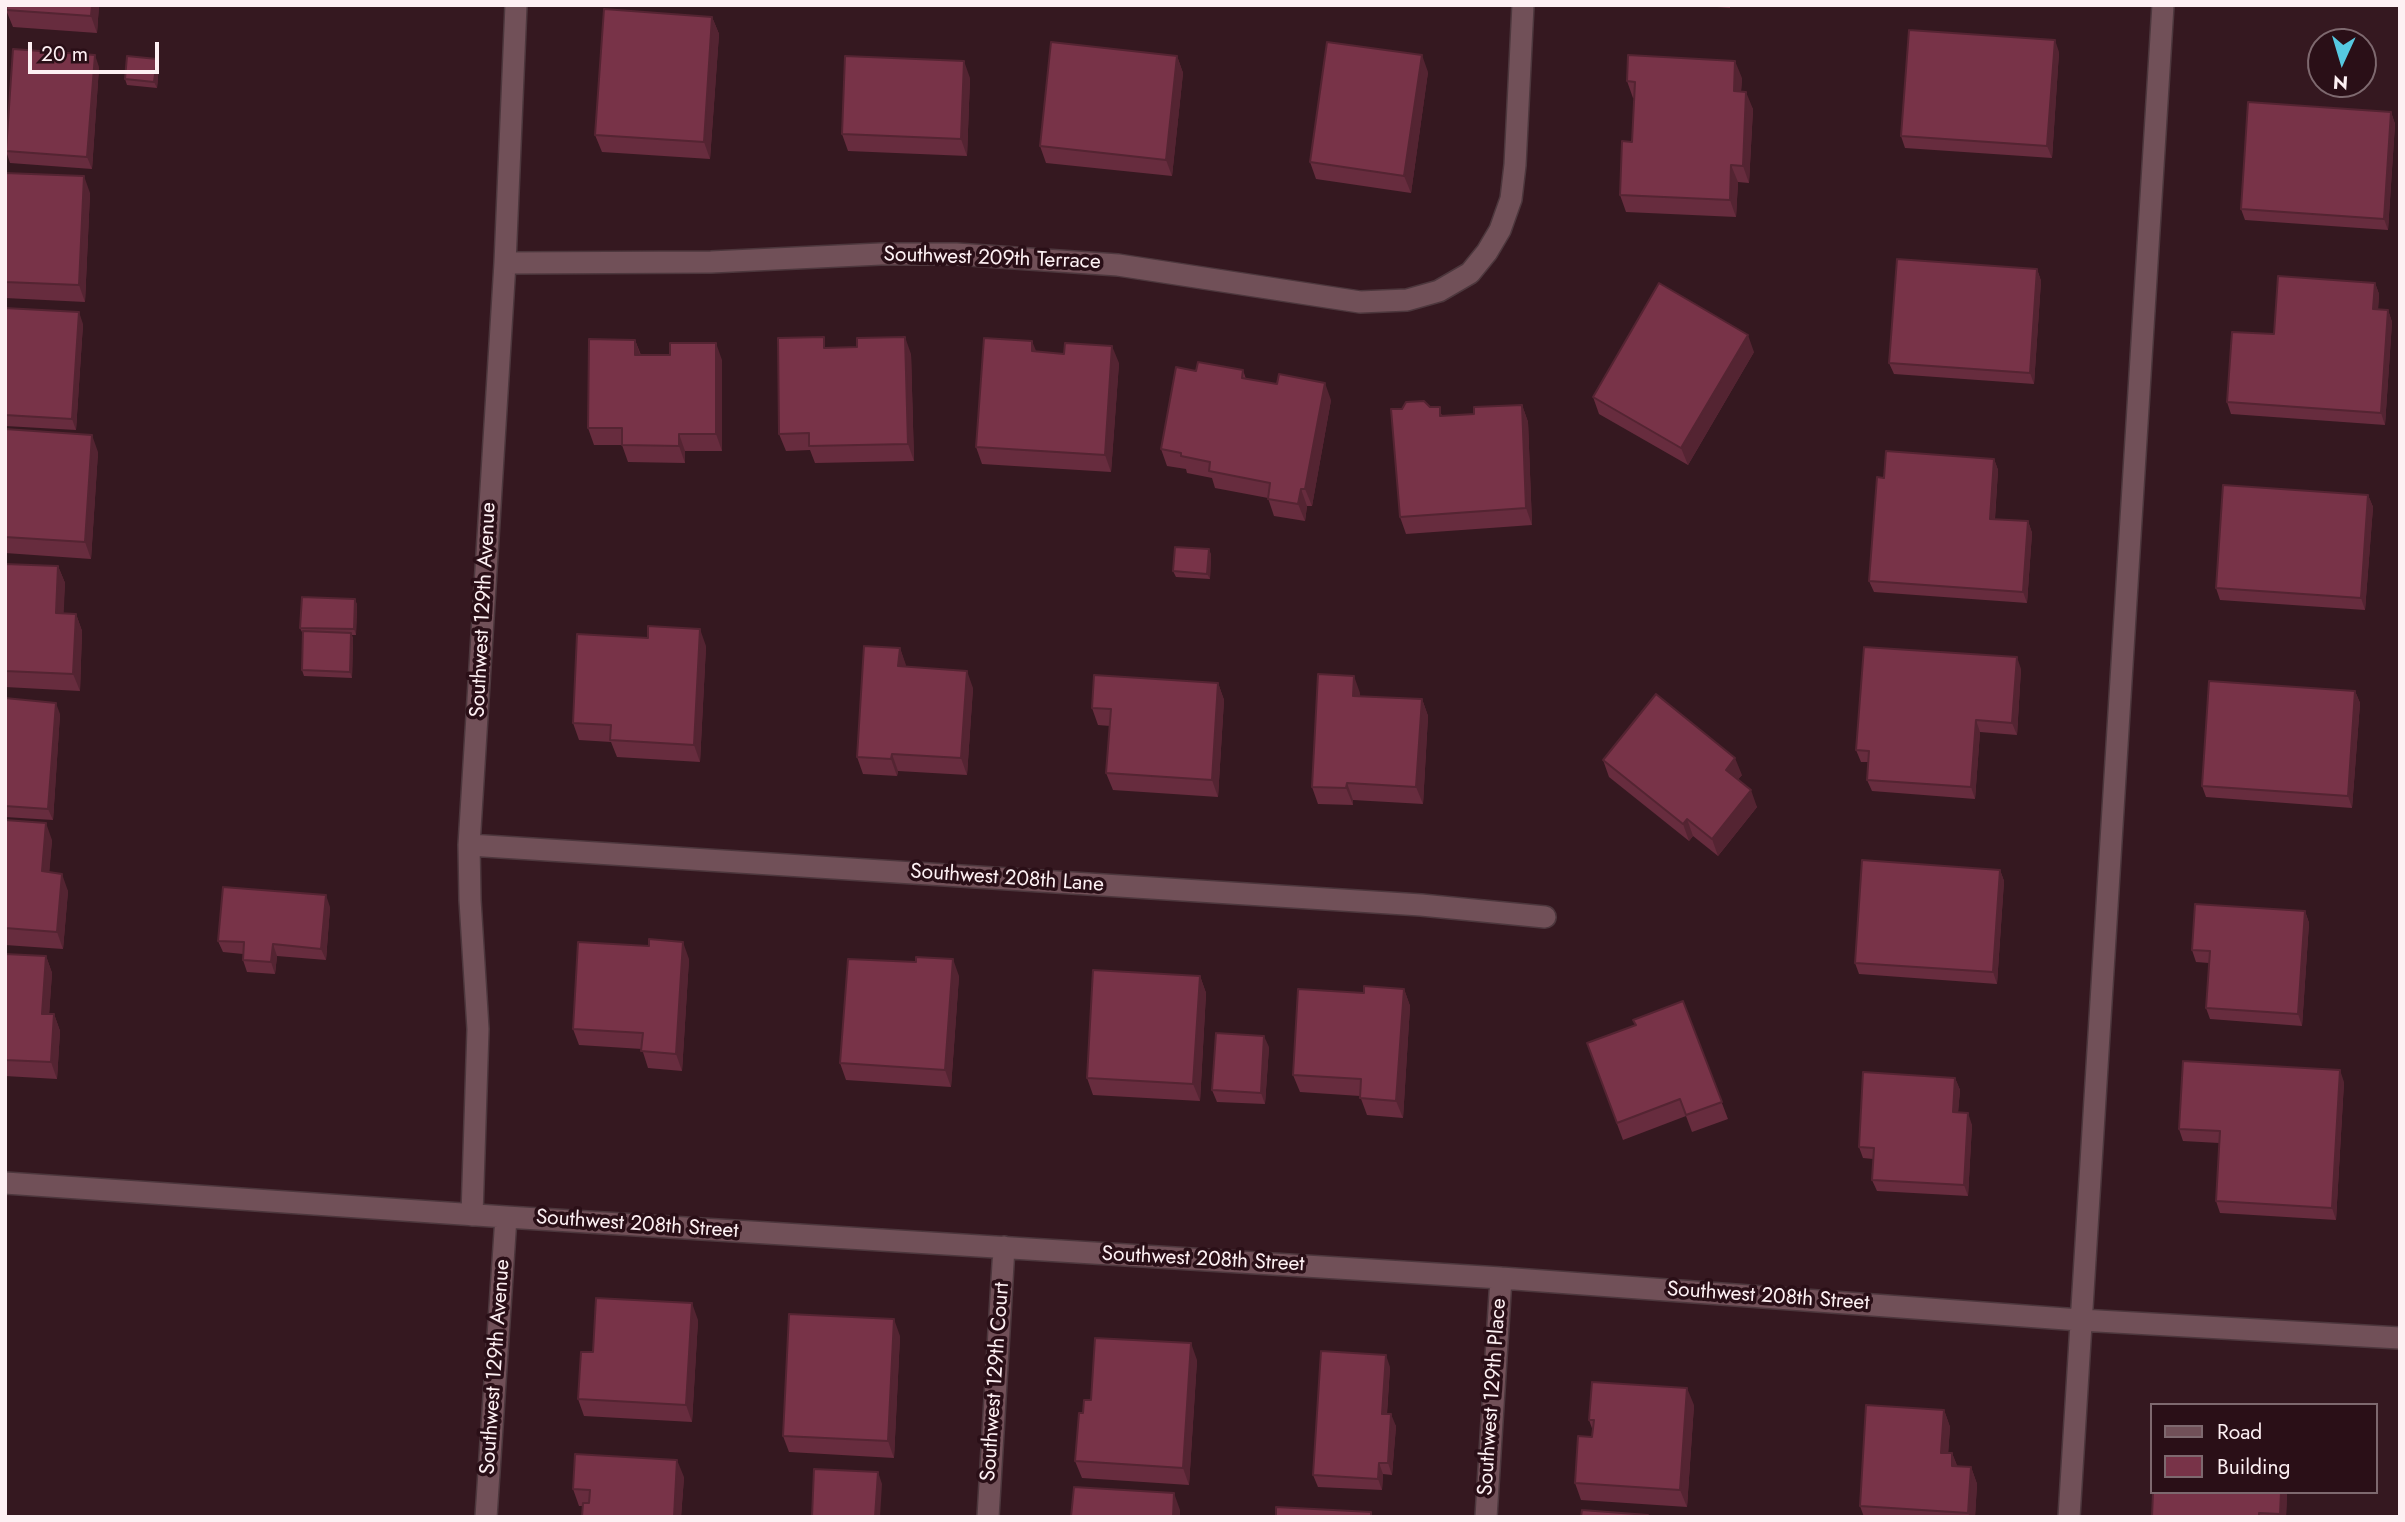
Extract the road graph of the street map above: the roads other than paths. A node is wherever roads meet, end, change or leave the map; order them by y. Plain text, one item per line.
1 (516, 5) edge
2 (1523, 5) edge
3 (2163, 5) edge
4 (505, 263) junction
5 (470, 845) junction
6 (1545, 917) dead end
7 (5, 1183) edge
8 (472, 1214) junction
9 (506, 1217) junction
10 (1004, 1247) junction
11 (1501, 1278) junction
12 (2081, 1320) junction
13 (2400, 1338) edge
14 (486, 1517) edge
15 (988, 1517) edge
16 (1486, 1517) edge
17 (2069, 1517) edge

1 - 4 street, Southwest 129th Avenue
2 - 4 street, Southwest 209th Terrace
3 - 12 street
4 - 5 street, Southwest 129th Avenue
5 - 6 street, Southwest 208th Lane
5 - 8 street, Southwest 129th Avenue
7 - 8 street, Southwest 208th Street
8 - 9 street, Southwest 208th Street
9 - 10 street, Southwest 208th Street
9 - 14 street, Southwest 129th Avenue
10 - 11 street, Southwest 208th Street
10 - 15 street, Southwest 129th Court
11 - 12 street, Southwest 208th Street
11 - 16 street, Southwest 129th Place
12 - 13 street, Southwest 208th Street
12 - 17 street

